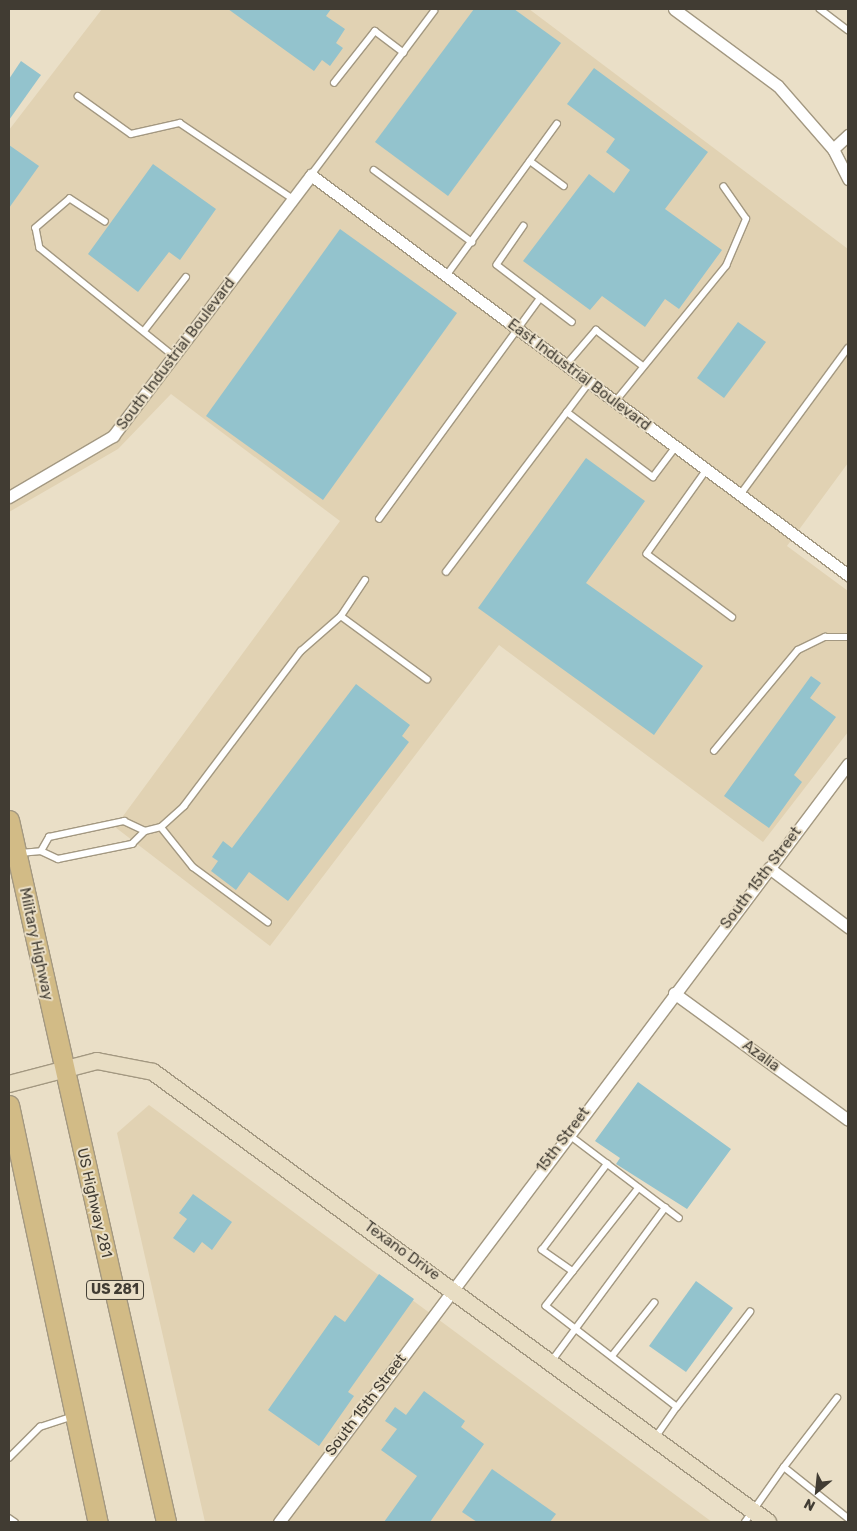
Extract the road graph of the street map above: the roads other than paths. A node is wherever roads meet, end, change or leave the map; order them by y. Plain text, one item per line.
1 (674, 9) edge
2 (820, 9) edge
3 (434, 11) dead end
4 (848, 30) edge
5 (404, 53) junction
6 (334, 83) dead end
7 (78, 96) dead end
8 (557, 124) dead end
9 (848, 135) edge
10 (833, 149) junction
11 (530, 161) junction
12 (374, 170) dead end
13 (311, 175) junction
14 (848, 179) edge
15 (564, 186) dead end
16 (724, 187) dead end
17 (293, 198) junction
18 (105, 222) dead end
19 (524, 226) dead end
20 (472, 242) junction
21 (446, 276) junction
22 (186, 277) dead end
23 (540, 298) junction
24 (572, 322) dead end
25 (518, 330) junction
26 (144, 331) junction
27 (848, 348) edge
28 (174, 356) junction
29 (566, 365) junction
30 (643, 366) junction
31 (589, 383) junction
32 (615, 402) junction
33 (567, 412) junction
34 (676, 447) junction
35 (707, 470) junction
36 (740, 495) junction
37 (9, 497) edge
38 (379, 519) dead end
39 (446, 572) dead end
40 (848, 575) edge
41 (365, 580) dead end
42 (341, 616) junction
43 (732, 617) dead end
44 (848, 637) edge
45 (427, 679) dead end
46 (714, 752) dead end
47 (848, 764) edge
48 (9, 820) edge
49 (161, 827) junction
50 (145, 831) junction
51 (14, 850) edge
52 (42, 851) junction
53 (769, 868) junction
54 (268, 922) dead end
55 (848, 927) edge
56 (674, 993) junction
57 (62, 1069) junction
58 (9, 1084) edge
59 (9, 1105) edge
60 (848, 1120) edge
61 (568, 1134) junction
62 (607, 1164) junction
63 (639, 1188) junction
64 (665, 1208) junction
65 (679, 1218) dead end
66 (573, 1272) junction
67 (453, 1288) junction
68 (654, 1302) dead end
69 (750, 1312) dead end
70 (576, 1328) junction
71 (612, 1356) junction
72 (551, 1362) junction
73 (837, 1398) dead end
74 (678, 1407) junction
75 (78, 1414) junction
76 (655, 1438) junction
77 (9, 1458) edge
78 (784, 1467) junction
79 (749, 1517) edge
80 (9, 1518) edge
81 (848, 1518) edge
82 (166, 1519) edge
83 (15, 1522) edge
84 (98, 1522) edge
85 (279, 1522) edge
86 (768, 1522) edge

1 - 10 street
2 - 4 lane
3 - 5 lane
5 - 6 lane
5 - 13 lane
7 - 17 lane
8 - 11 lane
9 - 10 street
10 - 14 street
11 - 15 lane
11 - 20 lane
12 - 20 lane
13 - 17 street, South Industrial Boulevard
13 - 21 street, East Industrial Boulevard
16 - 30 lane
17 - 28 street, South Industrial Boulevard
18 - 26 lane
19 - 23 lane
20 - 21 lane
21 - 25 street, East Industrial Boulevard
22 - 26 lane
23 - 24 lane
23 - 25 lane
25 - 29 street, East Industrial Boulevard
25 - 38 lane
26 - 28 lane
27 - 36 lane
28 - 37 street, South Industrial Boulevard
29 - 30 lane
29 - 31 street, East Industrial Boulevard
30 - 32 lane
31 - 32 street, East Industrial Boulevard
31 - 33 lane
32 - 34 street, East Industrial Boulevard
33 - 34 lane
33 - 39 lane
34 - 35 street, East Industrial Boulevard
35 - 36 street, East Industrial Boulevard
35 - 43 lane
36 - 40 street, East Industrial Boulevard
41 - 42 lane
42 - 45 lane
42 - 49 lane
44 - 46 lane
47 - 53 street, South 15th Street
48 - 51 main road, Military Highway / US 281
49 - 50 lane
49 - 54 lane
50 - 52 lane
50 - 52 lane
51 - 52 lane
51 - 57 main road, Military Highway / US 281
53 - 55 street
53 - 56 street, South 15th Street
56 - 60 street, Azalia
56 - 61 street, 15th Street
57 - 58 street, Texano Drive
57 - 67 street, Texano Drive
57 - 82 main road, US Highway 281 / US 281
59 - 75 main road
61 - 62 lane
61 - 67 street, 15th Street
62 - 63 lane
62 - 66 lane
63 - 64 lane
63 - 66 lane
64 - 65 lane
64 - 70 lane
66 - 70 lane
67 - 72 street, Texano Drive
67 - 85 street, South 15th Street
68 - 71 lane
69 - 74 lane
70 - 71 lane
70 - 72 lane
71 - 74 lane
72 - 76 street, Texano Drive
73 - 78 lane
74 - 76 lane
75 - 77 lane
75 - 84 main road
76 - 79 street, Texano Drive
78 - 79 lane
78 - 81 lane
79 - 86 street, Texano Drive
80 - 83 lane

